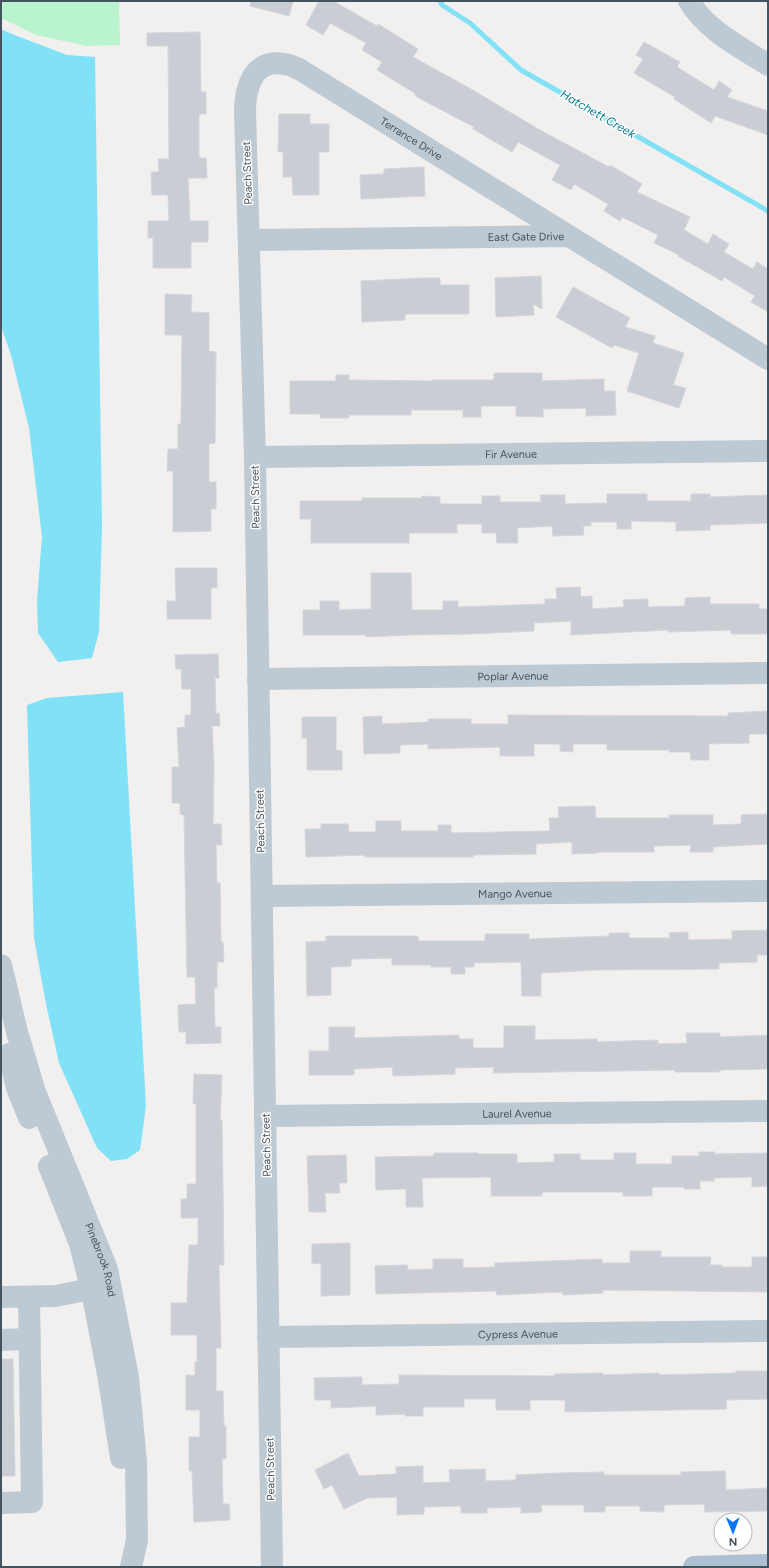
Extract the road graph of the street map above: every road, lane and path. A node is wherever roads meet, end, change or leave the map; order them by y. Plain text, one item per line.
1 (689, 1) edge
2 (768, 65) edge
3 (253, 77) joint
4 (569, 236) junction
5 (250, 240) junction
6 (768, 358) edge
7 (768, 451) edge
8 (254, 457) junction
9 (768, 673) edge
10 (258, 679) junction
11 (768, 891) edge
12 (262, 896) junction
13 (1, 965) edge
14 (1, 1024) edge
15 (9, 1091) edge
16 (768, 1111) edge
17 (265, 1116) junction
18 (91, 1289) junction
19 (1, 1297) edge
20 (29, 1297) junction
21 (768, 1331) edge
22 (268, 1337) junction
23 (30, 1339) junction
24 (1, 1340) edge
25 (118, 1378) junction
26 (1, 1503) edge
27 (768, 1564) edge
28 (130, 1567) edge
29 (272, 1567) edge
30 (694, 1567) edge

1 - 2 street
3 - 4 street, Terrance Drive
3 - 5 street, Peach Street
4 - 5 street, East Gate Drive
4 - 6 street, East Gate Drive
5 - 8 street, Peach Street
7 - 8 street, Fir Avenue
8 - 10 street, Peach Street
9 - 10 street, Poplar Avenue
10 - 12 street, Peach Street
11 - 12 street, Mango Avenue
12 - 17 street, Peach Street
13 - 25 street, Pinebrook Road
14 - 15 street, Pinebrook Road
15 - 18 street, Pinebrook Road
16 - 17 street, Laurel Avenue
17 - 22 street, Peach Street
18 - 20 street
18 - 25 street, Pinebrook Road
19 - 20 street
20 - 23 street
21 - 22 street, Cypress Avenue
22 - 29 street, Peach Street
23 - 24 street
23 - 26 street
25 - 28 street, Pinebrook Road
27 - 30 main road

